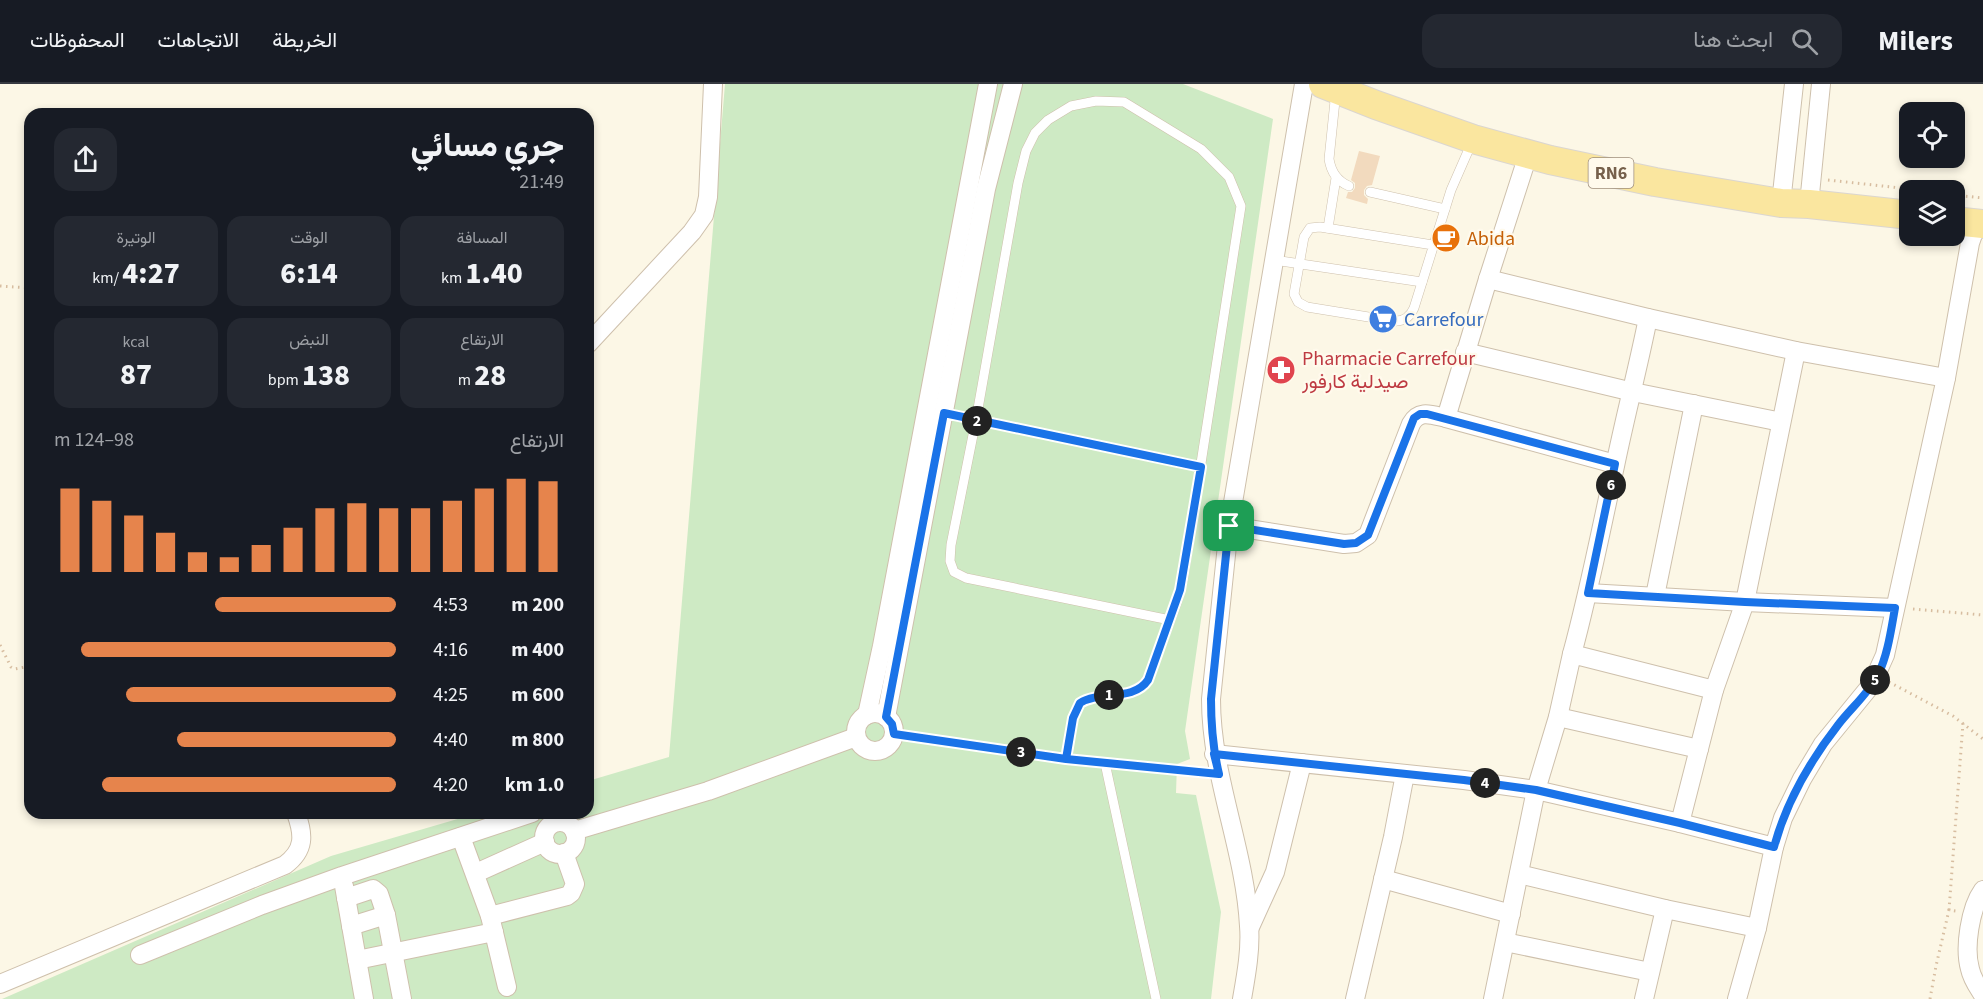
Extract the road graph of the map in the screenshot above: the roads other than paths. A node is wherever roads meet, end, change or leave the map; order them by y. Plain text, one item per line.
1 (713, 84) edge
2 (988, 84) edge
3 (1013, 84) edge
4 (1304, 84) edge
5 (1794, 84) edge
6 (1821, 84) edge
7 (1330, 87) edge
8 (1473, 139) junction
9 (1528, 155) junction
10 (1336, 178) junction
11 (1349, 186) dead end
12 (1370, 192) dead end
13 (1780, 203) junction
14 (1809, 204) junction
15 (1445, 209) junction
16 (1899, 214) edge
17 (1974, 216) edge
18 (1328, 228) junction
19 (1433, 245) junction
20 (1274, 260) junction
21 (1299, 264) junction
22 (1488, 279) junction
23 (1422, 282) junction
24 (1648, 318) junction
25 (594, 338) edge
26 (1796, 351) junction
27 (1465, 352) junction
28 (1946, 378) junction
29 (1633, 392) junction
30 (1694, 404) junction
31 (926, 408) junction
32 (944, 413) junction
33 (1446, 418) junction
34 (976, 420) junction
35 (1781, 422) junction
36 (1615, 464) junction
37 (1201, 467) junction
38 (1229, 526) junction
39 (1588, 593) junction
40 (1655, 596) junction
41 (1745, 602) junction
42 (1895, 608) junction
43 (1170, 620) junction
44 (1572, 654) junction
45 (1714, 690) junction
46 (867, 715) junction
47 (886, 717) junction
48 (1558, 717) junction
49 (894, 734) junction
50 (856, 736) junction
51 (1699, 749) junction
52 (1214, 754) junction
53 (1066, 759) junction
54 (1105, 763) junction
55 (1302, 763) junction
56 (1219, 774) junction
57 (1405, 774) junction
58 (1536, 790) junction
59 (298, 819) edge
60 (514, 819) edge
61 (552, 819) edge
62 (555, 819) edge
63 (1680, 823) junction
64 (574, 831) junction
65 (461, 837) junction
66 (545, 842) junction
67 (1774, 847) junction
68 (564, 853) junction
69 (476, 873) junction
70 (1519, 874) junction
71 (342, 876) junction
72 (1383, 879) junction
73 (1983, 890) edge
74 (346, 898) junction
75 (1665, 909) junction
76 (1511, 914) junction
77 (386, 915) junction
78 (492, 924) junction
79 (351, 926) junction
80 (1250, 928) junction
81 (1757, 928) junction
82 (1505, 942) junction
83 (393, 953) junction
84 (140, 955) dead end
85 (357, 960) junction
86 (1650, 972) junction
87 (0, 984) edge
88 (507, 987) dead end
89 (1983, 995) edge
90 (364, 999) edge
91 (402, 999) edge
92 (1156, 999) edge
93 (1242, 999) edge
94 (1355, 999) edge
95 (1493, 999) edge
96 (1644, 999) edge
97 (1737, 999) edge

1 - 25 street
2 - 31 street
3 - 32 street
4 - 20 street
5 - 13 street
6 - 14 street
7 - 8 main road, RN6
7 - 10 lane
8 - 9 main road, RN6
8 - 15 lane
9 - 13 main road, RN6
9 - 22 street
10 - 11 lane
10 - 18 lane
12 - 15 lane
13 - 14 main road, RN6
14 - 16 main road, RN6
15 - 19 lane
17 - 28 street
18 - 19 lane
18 - 21 lane
19 - 23 lane
20 - 21 lane
20 - 38 street
21 - 23 lane
21 - 23 lane
22 - 24 street
22 - 27 street
24 - 26 street
24 - 29 street
26 - 28 street
26 - 35 street
27 - 29 street
27 - 33 street
28 - 42 street
29 - 30 street
29 - 36 street
30 - 35 street
30 - 40 street
31 - 32 lane
31 - 46 street
32 - 34 lane
32 - 47 street
33 - 36 street
33 - 38 street
34 - 37 lane
34 - 37 lane
34 - 43 lane
35 - 41 street
36 - 39 street
37 - 43 lane
38 - 52 street
39 - 40 street
39 - 44 street
40 - 41 street
41 - 42 street
41 - 45 street
42 - 67 street
43 - 53 lane
44 - 45 street
44 - 48 street
45 - 51 street
46 - 47 street
46 - 50 street
47 - 49 street
48 - 51 street
48 - 58 street
49 - 50 street
49 - 53 lane
50 - 64 street
51 - 63 street
52 - 55 street
52 - 56 street
53 - 54 lane
54 - 56 lane
54 - 92 lane
55 - 57 street
55 - 80 street
56 - 80 street
57 - 58 street
57 - 72 street
58 - 63 street
58 - 70 street
59 - 87 street
60 - 65 street
61 - 66 street
62 - 64 street
63 - 67 street
64 - 68 street
65 - 69 street
65 - 71 street
66 - 68 street
66 - 69 street
67 - 81 street
68 - 78 street
69 - 78 street
70 - 75 street
70 - 76 street
71 - 74 street
71 - 84 street
72 - 76 street
72 - 94 street
73 - 89 street
74 - 77 street
74 - 79 street
75 - 81 street
75 - 86 street
76 - 82 street
77 - 79 street
77 - 83 street
78 - 83 street
78 - 88 street
79 - 85 street
80 - 93 street
81 - 97 street
82 - 86 street
82 - 95 street
83 - 85 street
83 - 91 street
85 - 90 street
86 - 96 street

